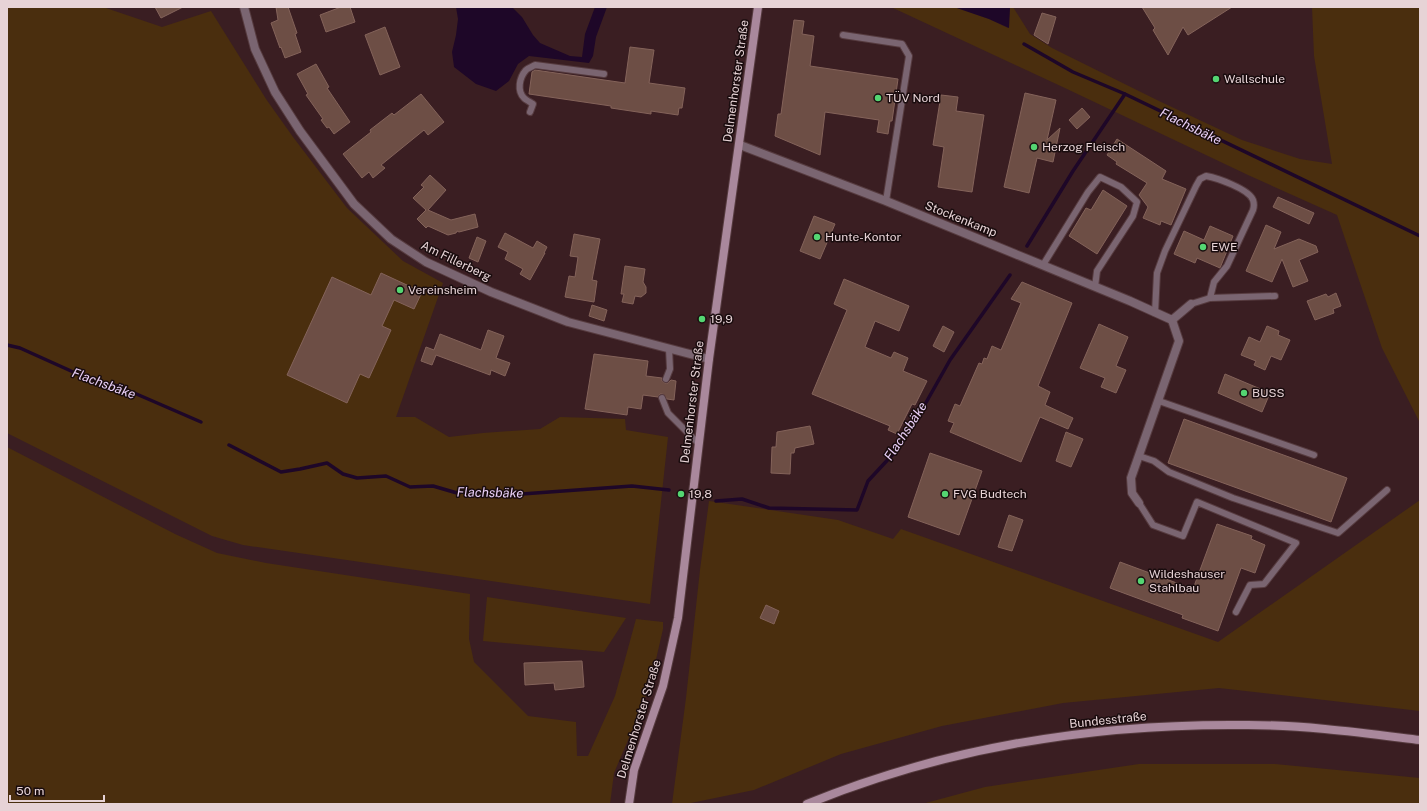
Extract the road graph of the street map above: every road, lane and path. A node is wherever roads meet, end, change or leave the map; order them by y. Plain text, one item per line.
1 (244, 7) edge
2 (758, 7) edge
3 (843, 35) dead end
4 (604, 74) dead end
5 (530, 112) dead end
6 (740, 145) junction
7 (886, 201) junction
8 (1043, 265) junction
9 (1096, 287) junction
10 (1275, 296) dead end
11 (1210, 298) junction
12 (1191, 304) joint
13 (1155, 313) junction
14 (1172, 320) junction
15 (669, 349) junction
16 (709, 360) junction
17 (666, 379) dead end
18 (662, 398) dead end
19 (1159, 400) junction
20 (699, 444) junction
21 (1139, 456) junction
22 (1314, 456) dead end
23 (1387, 490) dead end
24 (1139, 503) joint
25 (1236, 612) dead end
26 (1420, 740) edge
27 (629, 800) edge
28 (633, 804) edge
29 (807, 804) edge

1 - 15 street, Am Fillerberg
2 - 6 main road, Delmenhorster Straße
3 - 7 lane
4 - 5 lane
6 - 7 street, Stockenkamp
6 - 16 main road, Delmenhorster Straße
7 - 8 street, Stockenkamp
8 - 9 street, Stockenkamp
8 - 9 lane
9 - 13 street, Stockenkamp
10 - 11 lane
11 - 12 lane
11 - 13 lane
12 - 14 street
13 - 14 street, Stockenkamp
14 - 19 street
15 - 16 street, Am Fillerberg
15 - 17 lane
16 - 20 main road, Delmenhorster Straße
18 - 20 lane
19 - 21 street
19 - 22 lane
20 - 27 main road, Delmenhorster Straße
21 - 23 lane
21 - 24 street
24 - 25 lane
26 - 29 main road, Bundesstraße
27 - 28 main road, Delmenhorster Straße

